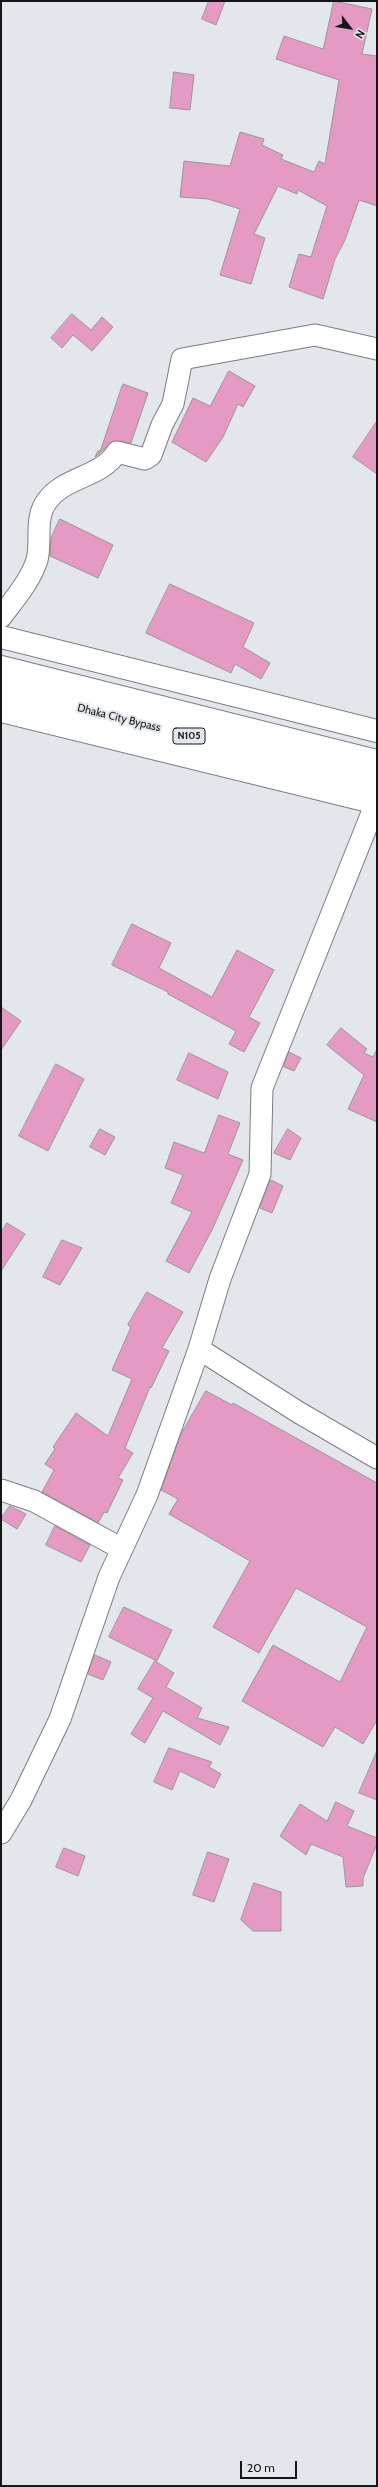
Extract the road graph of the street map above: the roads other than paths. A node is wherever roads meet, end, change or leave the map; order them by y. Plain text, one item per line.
1 (377, 349) edge
2 (1, 617) edge
3 (1, 637) edge
4 (1, 667) edge
5 (1, 689) edge
6 (1, 711) edge
7 (377, 731) edge
8 (377, 761) edge
9 (377, 782) edge
10 (377, 803) edge
11 (199, 1349) junction
12 (377, 1458) edge
13 (1, 1490) edge
14 (122, 1549) junction
15 (1, 1833) edge

1 - 2 street
3 - 7 main road
4 - 8 main road, Dhaka City Bypass / N105
5 - 9 main road, Dhaka City Bypass / N105
6 - 10 main road
10 - 11 street
11 - 12 street
11 - 14 street
13 - 14 street
14 - 15 street

